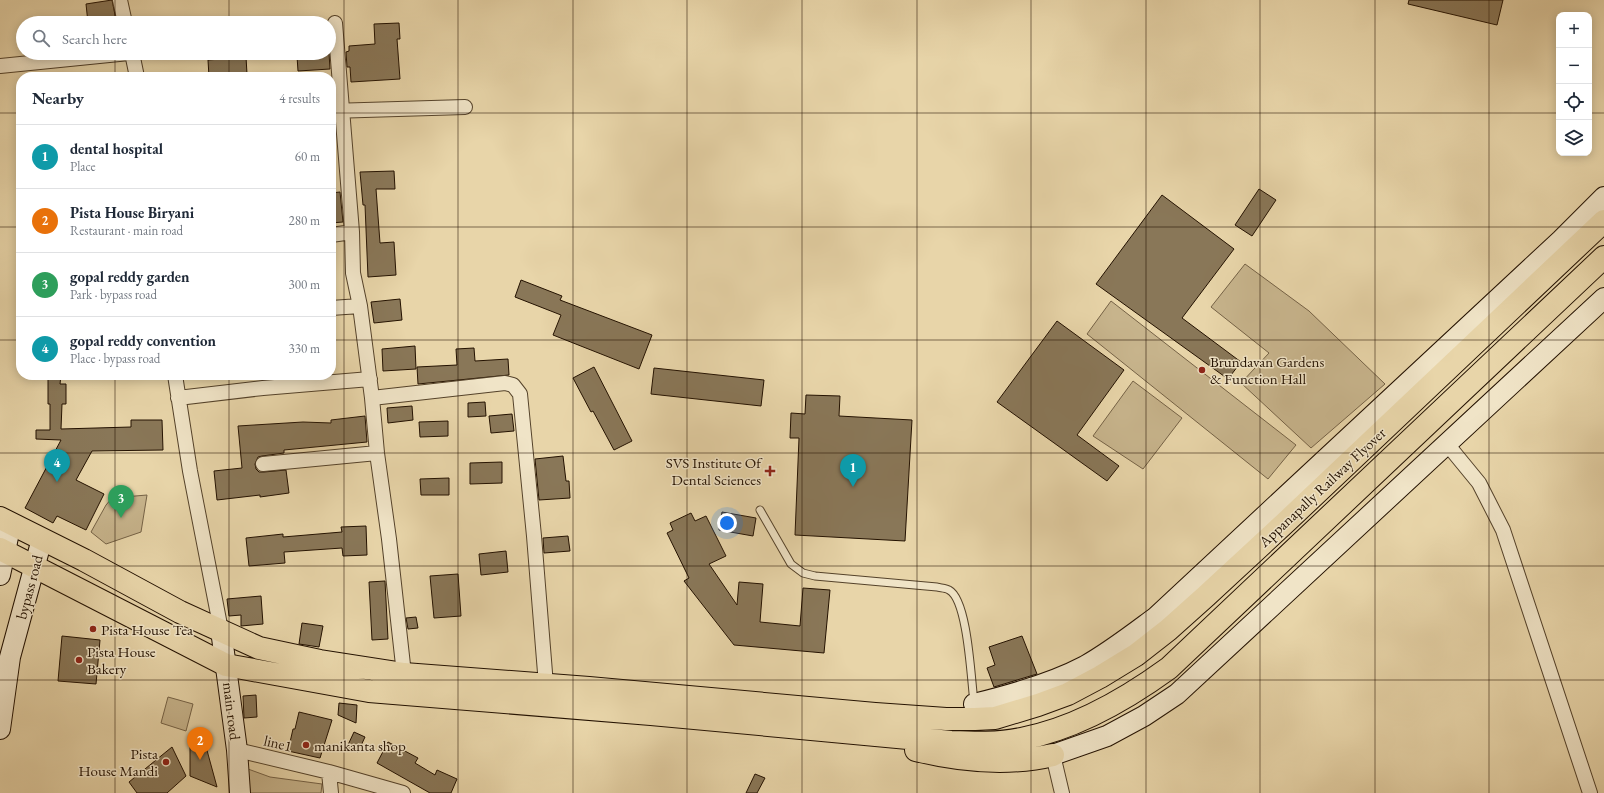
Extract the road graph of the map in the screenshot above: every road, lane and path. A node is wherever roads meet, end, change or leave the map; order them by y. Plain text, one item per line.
1 (120, 0) edge
2 (123, 16) edge
3 (60, 60) edge
4 (133, 60) edge
5 (336, 60) edge
6 (0, 66) edge
7 (136, 72) edge
8 (465, 107) dead end
9 (337, 110) edge
10 (1604, 197) edge
11 (1604, 221) edge
12 (352, 232) junction
13 (336, 234) edge
14 (1604, 257) edge
15 (1604, 298) edge
16 (360, 306) junction
17 (336, 308) edge
18 (370, 379) junction
19 (176, 380) edge
20 (178, 398) junction
21 (372, 398) junction
22 (1447, 444) junction
23 (378, 453) junction
24 (263, 464) dead end
25 (760, 510) dead end
26 (6, 520) edge
27 (42, 539) junction
28 (2, 550) edge
29 (34, 567) junction
30 (0, 575) edge
31 (221, 630) junction
32 (226, 666) junction
33 (404, 674) junction
34 (546, 685) junction
35 (653, 704) junction
36 (974, 704) junction
37 (720, 710) junction
38 (875, 714) junction
39 (0, 729) edge
40 (874, 736) junction
41 (237, 750) junction
42 (1053, 755) junction
43 (329, 772) junction
44 (240, 793) edge
45 (330, 793) edge
46 (404, 793) edge
47 (1062, 793) edge
48 (1590, 793) edge

1 - 2 street
3 - 6 street
4 - 7 street
5 - 9 street
8 - 9 street
9 - 12 street
10 - 36 street
11 - 38 highway, Appanapally Railway Flyover
12 - 13 street
12 - 16 street
14 - 40 highway, Appanapally Railway Flyover
15 - 22 street
16 - 17 street
16 - 18 street
18 - 20 street
18 - 21 street
19 - 20 street
20 - 31 street
21 - 23 street
21 - 34 street
22 - 42 street
22 - 48 street
23 - 24 street
23 - 33 street
25 - 36 lane
26 - 27 highway
26 - 28 street
27 - 29 street, bypass road
27 - 31 highway
28 - 29 highway
28 - 30 street
29 - 32 highway
29 - 39 street, bypass road
31 - 32 street, main road
31 - 33 highway
32 - 35 highway
32 - 41 street, main road
33 - 34 highway
34 - 35 highway
35 - 37 highway
36 - 38 highway
37 - 38 highway
37 - 40 highway
40 - 42 highway
41 - 43 street, line1
41 - 44 street, main road
42 - 47 street
43 - 45 street
43 - 46 street, line1

